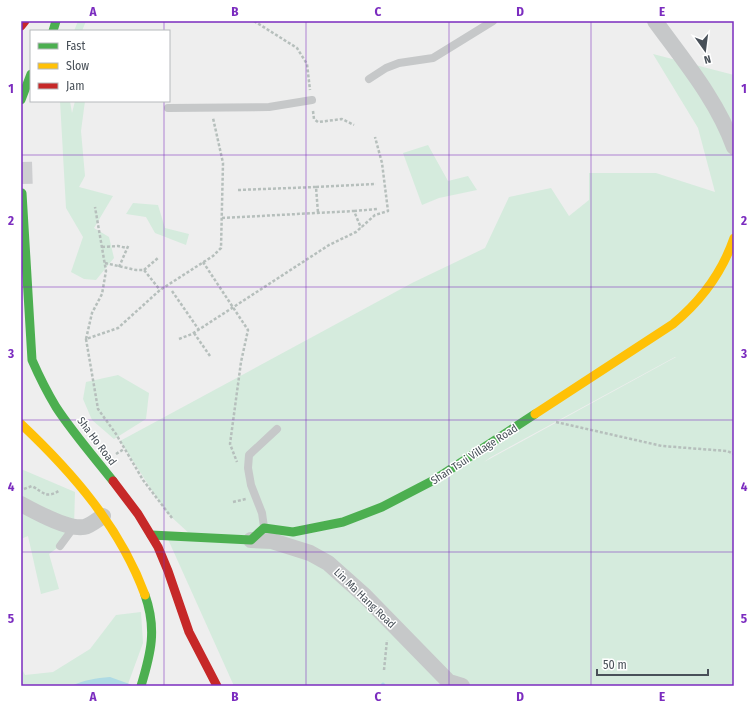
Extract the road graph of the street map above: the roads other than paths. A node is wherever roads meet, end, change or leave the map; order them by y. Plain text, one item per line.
1 (25, 21) edge
2 (492, 21) edge
3 (655, 21) edge
4 (21, 26) edge
5 (30, 77) edge
6 (369, 79) dead end
7 (21, 100) edge
8 (312, 100) road end
9 (168, 108) dead end
10 (734, 147) edge
11 (22, 193) dead end
12 (734, 238) edge
13 (21, 424) edge
14 (277, 429) dead end
15 (21, 504) edge
16 (103, 516) junction
17 (74, 527) junction
18 (264, 528) junction
19 (151, 535) junction
20 (251, 540) junction
21 (60, 546) dead end
22 (141, 686) edge
23 (217, 686) edge
24 (462, 686) edge

1 - 4 main road
2 - 6 lane
3 - 10 street
5 - 7 main road
8 - 9 lane
11 - 19 main road, Sha Ho Road
12 - 18 main road, Shan Tsui Village Road
13 - 16 main road
14 - 18 lane
15 - 17 street
16 - 17 street
16 - 22 main road
17 - 21 lane
18 - 20 main road
19 - 20 main road
19 - 23 main road, Sha Ho Road
20 - 24 street, Lin Ma Hang Road

